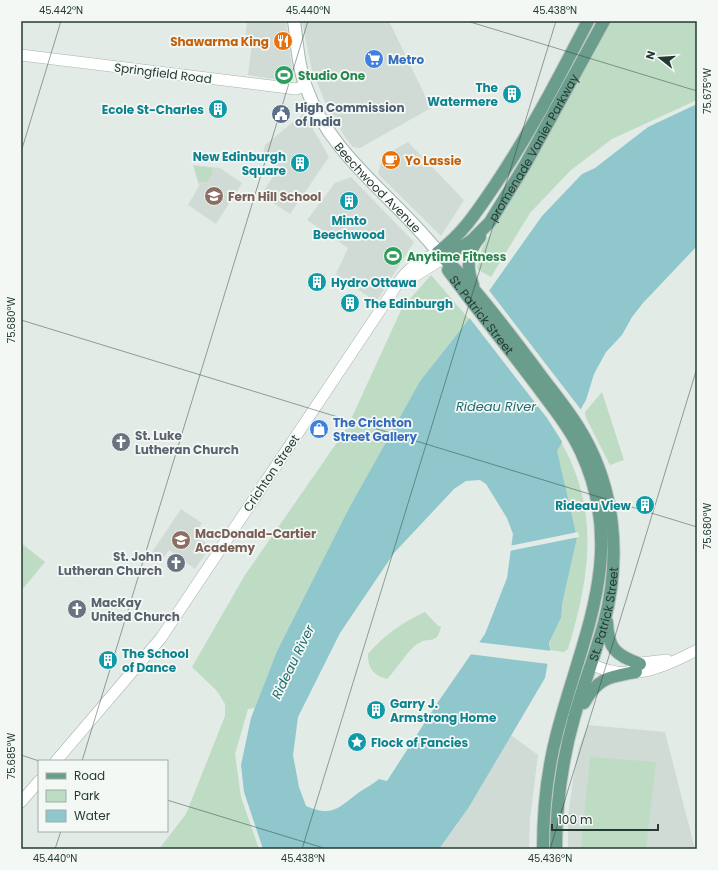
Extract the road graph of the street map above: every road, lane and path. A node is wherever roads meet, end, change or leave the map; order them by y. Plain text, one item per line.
1 (294, 21) edge
2 (588, 21) edge
3 (604, 21) edge
4 (21, 55) edge
5 (305, 86) junction
6 (490, 222) junction
7 (441, 255) junction
8 (474, 297) junction
9 (575, 431) junction
10 (606, 613) junction
11 (697, 650) edge
12 (591, 664) junction
13 (638, 668) junction
14 (573, 723) junction
15 (57, 760) edge
16 (38, 782) edge
17 (21, 802) edge
18 (543, 849) edge
19 (556, 849) edge

1 - 5 main road, Beechwood Avenue
2 - 7 main road, promenade Vanier Parkway
3 - 6 main road, promenade Vanier Parkway
4 - 5 street, Springfield Road
5 - 7 main road, Beechwood Avenue
6 - 7 main road, promenade Vanier Parkway
6 - 8 main road
7 - 8 main road, St. Patrick Street
7 - 15 street, Crichton Street
8 - 9 main road, St. Patrick Street
9 - 10 main road, St. Patrick Street
9 - 18 main road, St. Patrick Street
10 - 12 main road, St. Patrick Street
10 - 13 main road
11 - 13 street
12 - 13 street
12 - 14 main road, St. Patrick Street
13 - 14 main road
14 - 19 main road, St. Patrick Street
16 - 17 street

